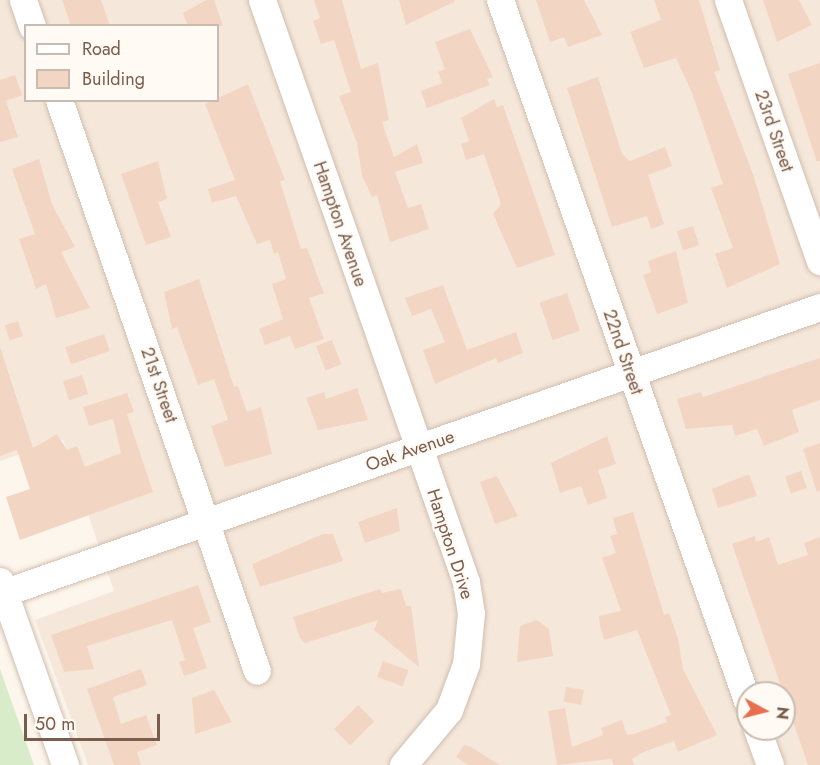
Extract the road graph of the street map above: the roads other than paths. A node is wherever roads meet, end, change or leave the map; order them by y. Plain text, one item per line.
1 (23, 0) edge
2 (262, 0) edge
3 (500, 0) edge
4 (728, 0) edge
5 (31, 24) edge
6 (60, 102) edge
7 (820, 261) edge
8 (820, 307) edge
9 (630, 373) junction
10 (419, 448) junction
11 (207, 522) junction
12 (1, 589) edge
13 (257, 671) dead end
14 (740, 681) edge
15 (761, 741) edge
16 (65, 765) edge
17 (403, 765) edge
18 (768, 765) edge

1 - 5 street
2 - 10 street, Hampton Avenue
3 - 9 street, 22nd Street
4 - 7 street, 23rd Street
6 - 11 street, 21st Street
8 - 9 street, Oak Avenue
9 - 10 street, Oak Avenue
9 - 14 street, 22nd Street
10 - 11 street, Oak Avenue
10 - 17 street, Hampton Drive
11 - 12 street, Oak Avenue
11 - 13 street, 21st Street
12 - 16 street
15 - 18 street

